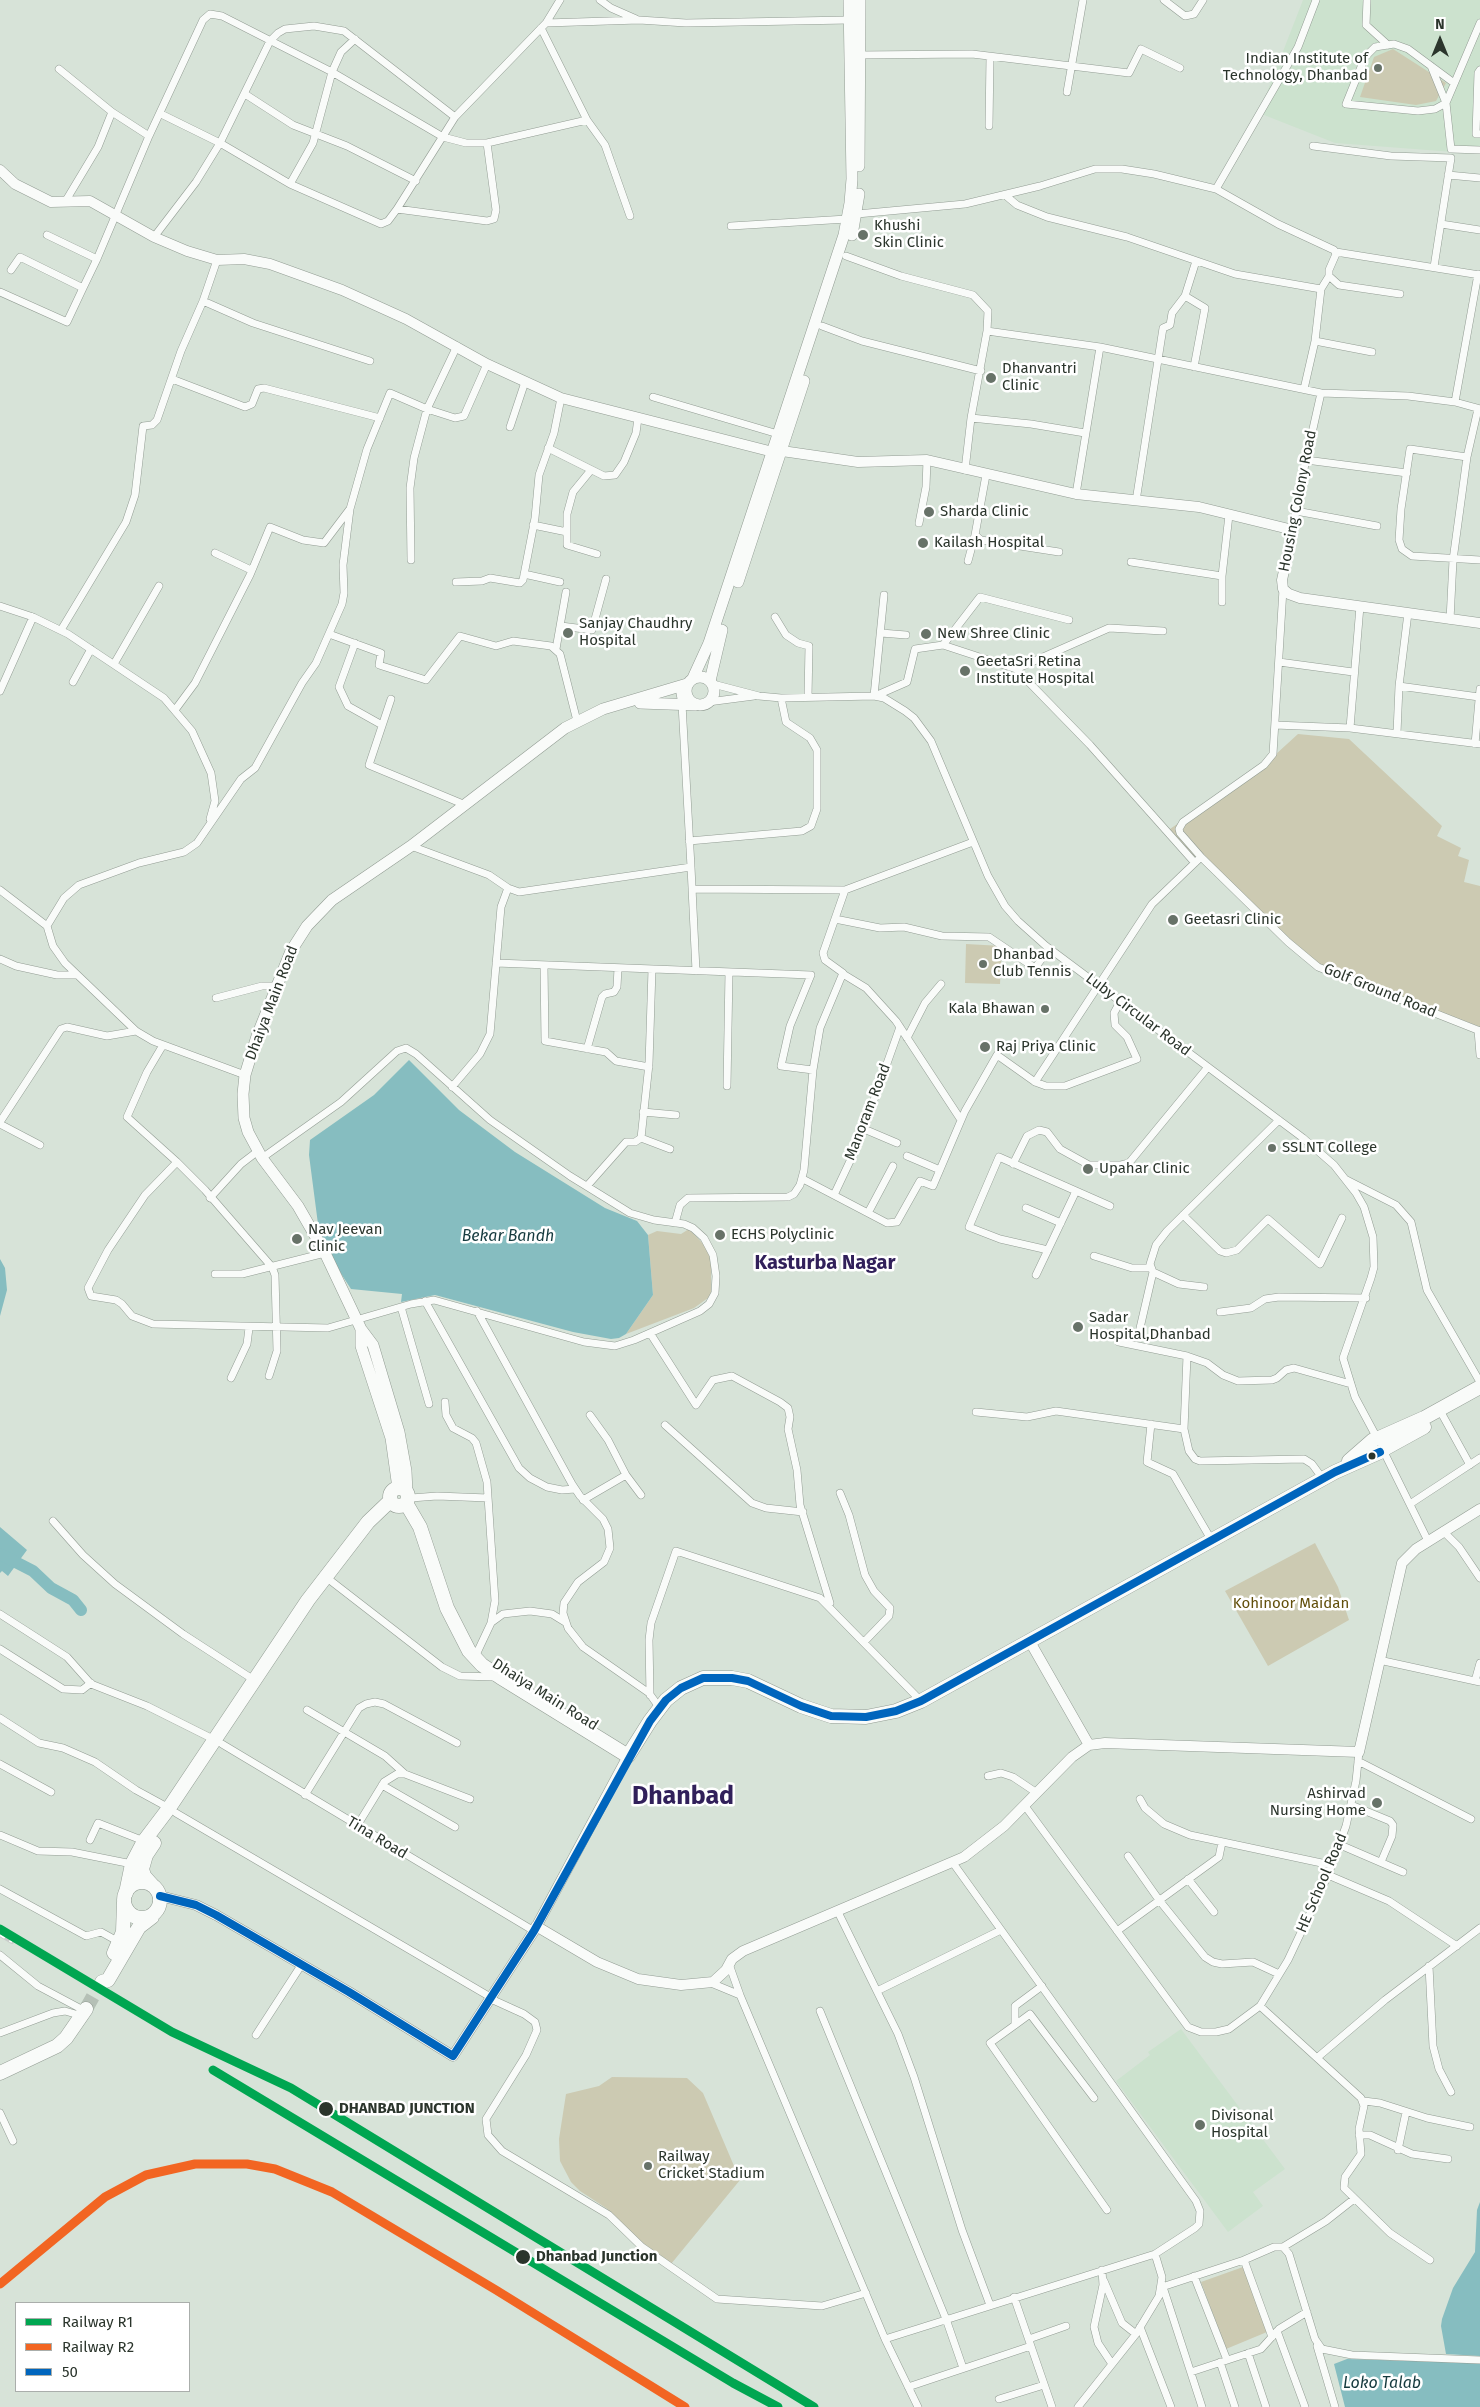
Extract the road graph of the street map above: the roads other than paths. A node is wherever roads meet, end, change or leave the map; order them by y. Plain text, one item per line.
1 (560, 0) edge
2 (600, 0) edge
3 (849, 0) edge
4 (860, 0) edge
5 (1083, 0) edge
6 (1164, 0) edge
7 (1203, 0) edge
8 (1316, 0) edge
9 (1366, 0) edge
10 (639, 20) junction
11 (849, 20) junction
12 (544, 25) junction
13 (1479, 28) edge
14 (355, 39) junction
15 (270, 42) junction
16 (1388, 45) junction
17 (855, 54) junction
18 (990, 57) junction
19 (1072, 65) junction
20 (1430, 66) junction
21 (59, 68) dead end
22 (1180, 68) dead end
23 (332, 72) junction
24 (1479, 72) edge
25 (1454, 83) junction
26 (1067, 92) dead end
27 (245, 94) junction
28 (1446, 103) junction
29 (112, 112) junction
30 (161, 114) junction
31 (455, 117) junction
32 (587, 120) junction
33 (989, 126) dead end
34 (316, 134) junction
35 (1480, 134) edge
36 (149, 136) junction
37 (443, 137) junction
38 (220, 143) junction
39 (486, 143) junction
40 (1313, 146) dead end
41 (1480, 150) edge
42 (0, 170) edge
43 (1448, 175) junction
44 (1480, 178) edge
45 (416, 181) junction
46 (290, 184) junction
47 (1216, 189) junction
48 (1005, 195) junction
49 (65, 202) junction
50 (397, 208) junction
51 (118, 214) junction
52 (630, 216) dead end
53 (852, 216) junction
54 (1441, 224) junction
55 (731, 226) dead end
56 (1480, 230) edge
57 (47, 235) dead end
58 (154, 237) junction
59 (1336, 252) junction
60 (846, 256) junction
61 (97, 260) junction
62 (217, 260) junction
63 (1196, 261) junction
64 (1434, 267) junction
65 (11, 270) dead end
66 (1479, 275) edge
67 (1329, 276) junction
68 (84, 288) junction
69 (1321, 289) junction
70 (0, 292) edge
71 (1400, 294) dead end
72 (1185, 296) junction
73 (203, 301) junction
74 (822, 326) junction
75 (987, 331) junction
76 (1315, 341) junction
77 (457, 346) junction
78 (1100, 347) junction
79 (1372, 352) dead end
80 (1158, 360) junction
81 (370, 361) dead end
82 (487, 364) junction
83 (1194, 367) junction
84 (981, 372) junction
85 (172, 379) junction
86 (525, 382) junction
87 (1304, 390) junction
88 (1320, 393) junction
89 (652, 397) dead end
90 (561, 398) junction
91 (1455, 402) junction
92 (427, 409) junction
93 (1479, 409) edge
94 (380, 418) junction
95 (638, 418) junction
96 (972, 418) junction
97 (510, 427) dead end
98 (1085, 433) junction
99 (778, 434) junction
100 (548, 448) junction
101 (777, 451) junction
102 (1467, 457) junction
103 (927, 460) junction
104 (1306, 460) junction
105 (591, 470) junction
106 (965, 470) junction
107 (1406, 473) junction
108 (986, 475) junction
109 (1076, 494) junction
110 (1136, 501) junction
111 (350, 509) junction
112 (1296, 511) junction
113 (1230, 514) junction
114 (919, 523) dead end
115 (533, 525) junction
116 (1378, 526) dead end
117 (1293, 530) junction
118 (566, 532) junction
119 (975, 536) junction
120 (215, 552) dead end
121 (1059, 552) dead end
122 (597, 554) dead end
123 (411, 560) dead end
124 (1454, 560) junction
125 (1480, 560) edge
126 (968, 561) dead end
127 (1131, 562) dead end
128 (251, 570) junction
129 (524, 574) junction
130 (1222, 576) junction
131 (606, 579) dead end
132 (456, 582) dead end
133 (560, 582) dead end
134 (159, 586) dead end
135 (1283, 589) junction
136 (566, 592) dead end
137 (884, 595) dead end
138 (1222, 602) dead end
139 (0, 606) edge
140 (1360, 606) junction
141 (1408, 613) junction
142 (33, 617) junction
143 (775, 617) dead end
144 (1069, 620) dead end
145 (1450, 620) junction
146 (1480, 623) edge
147 (561, 626) junction
148 (61, 630) junction
149 (1164, 631) dead end
150 (881, 633) junction
151 (329, 634) junction
152 (906, 635) dead end
153 (355, 643) junction
154 (943, 645) junction
155 (91, 649) junction
156 (556, 649) junction
157 (1279, 662) junction
158 (114, 664) junction
159 (1016, 669) junction
160 (1353, 672) junction
161 (72, 682) dead end
162 (711, 683) junction
163 (686, 684) junction
164 (1399, 686) junction
165 (1480, 688) edge
166 (0, 691) edge
167 (759, 696) junction
168 (874, 696) junction
169 (808, 697) junction
170 (1479, 697) edge
171 (781, 698) junction
172 (391, 700) dead end
173 (630, 702) junction
174 (704, 703) junction
175 (682, 704) junction
176 (175, 710) junction
177 (577, 721) junction
178 (382, 725) junction
179 (1275, 725) junction
180 (1350, 728) junction
181 (1396, 733) junction
182 (1478, 744) edge
183 (463, 804) junction
184 (208, 824) junction
185 (689, 840) junction
186 (974, 842) junction
187 (411, 846) junction
188 (1201, 857) junction
189 (1195, 863) junction
190 (690, 867) junction
191 (508, 888) junction
192 (692, 889) junction
193 (0, 890) edge
194 (845, 890) junction
195 (835, 919) junction
196 (47, 926) junction
197 (1049, 949) junction
198 (0, 960) edge
199 (496, 964) junction
200 (544, 965) junction
201 (618, 968) junction
202 (652, 969) junction
203 (696, 971) junction
204 (729, 972) junction
205 (843, 974) junction
206 (77, 976) junction
207 (941, 984) dead end
208 (277, 986) junction
209 (1100, 986) junction
210 (216, 998) dead end
211 (1120, 1002) junction
212 (900, 1027) junction
213 (136, 1031) junction
214 (1479, 1031) edge
215 (907, 1038) junction
216 (164, 1045) junction
217 (587, 1049) junction
218 (1480, 1055) edge
219 (649, 1067) junction
220 (1208, 1067) junction
221 (813, 1070) junction
222 (245, 1075) junction
223 (1035, 1082) junction
224 (727, 1086) dead end
225 (452, 1087) junction
226 (0, 1106) edge
227 (8, 1109) junction
228 (643, 1112) junction
229 (676, 1115) dead end
230 (961, 1120) junction
231 (1279, 1120) junction
232 (0, 1123) edge
233 (864, 1129) junction
234 (642, 1138) junction
235 (897, 1143) dead end
236 (40, 1145) dead end
237 (670, 1149) dead end
238 (260, 1154) junction
239 (907, 1156) dead end
240 (177, 1162) junction
241 (1013, 1164) junction
242 (893, 1166) dead end
243 (940, 1170) junction
244 (803, 1179) junction
245 (1345, 1179) junction
246 (587, 1186) junction
247 (1076, 1191) junction
248 (834, 1195) junction
249 (210, 1198) junction
250 (1110, 1206) dead end
251 (1026, 1208) dead end
252 (868, 1213) junction
253 (1183, 1215) junction
254 (1342, 1218) dead end
255 (675, 1223) junction
256 (1061, 1223) junction
257 (1048, 1250) junction
258 (325, 1253) junction
259 (1094, 1256) dead end
260 (272, 1267) junction
261 (1152, 1270) junction
262 (215, 1274) dead end
263 (1036, 1275) dead end
264 (1204, 1287) dead end
265 (1366, 1298) junction
266 (425, 1301) junction
267 (401, 1307) junction
268 (477, 1311) junction
269 (1220, 1312) dead end
270 (359, 1324) junction
271 (249, 1328) junction
272 (278, 1328) junction
273 (1140, 1328) dead end
274 (650, 1333) junction
275 (1119, 1342) dead end
276 (1187, 1356) junction
277 (269, 1376) dead end
278 (231, 1378) dead end
279 (1480, 1382) edge
280 (1351, 1384) junction
281 (1480, 1388) edge
282 (1480, 1397) edge
283 (445, 1402) dead end
284 (430, 1404) dead end
285 (976, 1412) dead end
286 (590, 1415) dead end
287 (1443, 1416) junction
288 (1151, 1424) junction
289 (665, 1425) dead end
290 (1184, 1429) junction
291 (1379, 1444) junction
292 (1480, 1458) edge
293 (1470, 1465) junction
294 (626, 1475) junction
295 (1329, 1476) junction
296 (575, 1489) junction
297 (840, 1493) dead end
298 (642, 1494) dead end
299 (402, 1498) junction
300 (488, 1498) junction
301 (583, 1500) junction
302 (1410, 1504) junction
303 (1480, 1509) edge
304 (803, 1512) junction
305 (52, 1522) dead end
306 (1443, 1531) junction
307 (1212, 1540) junction
308 (1428, 1541) junction
309 (1480, 1578) edge
310 (331, 1581) junction
311 (831, 1606) junction
312 (0, 1614) edge
313 (491, 1622) junction
314 (566, 1624) junction
315 (1029, 1640) junction
316 (864, 1642) junction
317 (0, 1649) edge
318 (477, 1654) junction
319 (1380, 1660) junction
320 (1480, 1663) edge
321 (500, 1677) junction
322 (254, 1680) junction
323 (1477, 1681) edge
324 (91, 1683) junction
325 (650, 1695) junction
326 (920, 1701) junction
327 (659, 1707) junction
328 (307, 1710) dead end
329 (0, 1718) edge
330 (344, 1732) junction
331 (218, 1742) junction
332 (457, 1742) dead end
333 (1089, 1745) junction
334 (631, 1752) junction
335 (1359, 1756) junction
336 (0, 1764) edge
337 (405, 1774) junction
338 (988, 1776) dead end
339 (382, 1785) junction
340 (51, 1792) dead end
341 (1037, 1793) junction
342 (304, 1794) junction
343 (470, 1799) dead end
344 (1140, 1799) dead end
345 (1351, 1804) junction
346 (1025, 1806) junction
347 (172, 1810) junction
348 (1471, 1819) dead end
349 (357, 1826) junction
350 (455, 1827) dead end
351 (0, 1835) edge
352 (90, 1840) dead end
353 (144, 1841) junction
354 (1222, 1842) junction
355 (1338, 1844) junction
356 (1128, 1856) dead end
357 (1381, 1862) junction
358 (953, 1863) junction
359 (132, 1864) junction
360 (1331, 1865) junction
361 (1403, 1872) dead end
362 (1328, 1875) junction
363 (1188, 1879) junction
364 (0, 1889) edge
365 (156, 1890) junction
366 (125, 1897) junction
367 (1159, 1900) junction
368 (838, 1912) junction
369 (1214, 1912) dead end
370 (155, 1913) junction
371 (535, 1928) junction
372 (1480, 1929) edge
373 (1001, 1930) junction
374 (1117, 1931) junction
375 (119, 1942) junction
376 (1457, 1946) junction
377 (0, 1955) edge
378 (302, 1964) junction
379 (729, 1964) junction
380 (1429, 1966) junction
381 (1279, 1974) junction
382 (711, 1983) junction
383 (1042, 1986) junction
384 (877, 1991) junction
385 (740, 1995) junction
386 (491, 1999) junction
387 (1260, 2006) junction
388 (820, 2011) dead end
389 (84, 2012) junction
390 (1015, 2025) junction
391 (0, 2033) edge
392 (256, 2035) dead end
393 (66, 2038) junction
394 (1318, 2057) junction
395 (0, 2065) edge
396 (0, 2073) edge
397 (1451, 2092) dead end
398 (1094, 2098) dead end
399 (1364, 2102) junction
400 (1406, 2112) junction
401 (0, 2114) edge
402 (1470, 2127) dead end
403 (1359, 2135) junction
404 (13, 2141) dead end
405 (1398, 2150) junction
406 (1448, 2159) dead end
407 (1354, 2199) junction
408 (1106, 2210) dead end
409 (1283, 2248) junction
410 (1155, 2254) junction
411 (1244, 2260) junction
412 (1430, 2260) dead end
413 (1102, 2270) junction
414 (1194, 2276) junction
415 (1103, 2278) junction
416 (1162, 2287) junction
417 (866, 2293) junction
418 (1014, 2297) junction
419 (990, 2305) junction
420 (1308, 2312) junction
421 (946, 2319) junction
422 (1066, 2326) dead end
423 (1138, 2330) junction
424 (1278, 2331) junction
425 (1272, 2337) junction
426 (1315, 2338) junction
427 (885, 2339) junction
428 (1030, 2342) junction
429 (1248, 2353) junction
430 (1480, 2360) edge
431 (1224, 2361) junction
432 (1112, 2364) junction
433 (963, 2368) junction
434 (1191, 2372) junction
435 (1044, 2385) junction
436 (908, 2387) junction
437 (999, 2399) dead end
438 (918, 2407) edge
439 (1052, 2407) edge
440 (1078, 2407) edge
441 (1171, 2407) edge
442 (1202, 2407) edge
443 (1235, 2407) edge
444 (1266, 2407) edge
445 (1305, 2407) edge
446 (1335, 2407) edge

1 - 12 street
2 - 10 street
3 - 11 main road
4 - 17 main road
5 - 19 street
6 - 7 street
8 - 47 street
9 - 16 street
10 - 11 street
10 - 12 street
11 - 17 main road
12 - 31 street
12 - 32 street
13 - 25 street
14 - 15 street
14 - 23 street
14 - 31 street
15 - 23 street
15 - 27 street
15 - 30 street
16 - 20 street
16 - 28 street
17 - 18 street
17 - 53 main road
18 - 19 street
18 - 33 street
19 - 22 street
19 - 26 street
20 - 25 street
20 - 28 street
21 - 29 street
23 - 34 street
23 - 37 street
24 - 35 street
25 - 28 street
27 - 34 street
27 - 38 street
28 - 41 street
29 - 36 street
29 - 49 street
30 - 36 street
30 - 38 street
31 - 37 street
32 - 39 street
32 - 52 street
34 - 45 street
34 - 46 street
36 - 51 street
37 - 39 street
37 - 45 street
38 - 46 street
38 - 58 street
39 - 50 street
40 - 43 street
42 - 49 street
43 - 44 street
43 - 54 street
45 - 50 street
46 - 50 street
47 - 48 street
47 - 59 street
48 - 53 street
48 - 63 street
49 - 51 street
51 - 58 street
51 - 61 street
53 - 55 street
53 - 60 main road
53 - 99 main road
54 - 56 street
54 - 64 street
57 - 61 street
58 - 62 street
59 - 64 street
59 - 67 street
60 - 74 main road
60 - 75 street
61 - 68 street
62 - 73 street
62 - 77 street
63 - 69 street
63 - 72 street
64 - 66 street
65 - 68 street
66 - 91 street
67 - 69 street
67 - 71 street
68 - 70 street
69 - 76 street
72 - 80 street
72 - 83 street
73 - 81 street
73 - 85 street
74 - 84 street
74 - 101 main road
75 - 78 street
75 - 84 street
76 - 79 street
76 - 87 street
77 - 82 street
77 - 92 street
78 - 80 street
78 - 98 street
80 - 83 street
80 - 110 street
82 - 86 street
82 - 92 street
83 - 87 street
84 - 96 street
85 - 94 street
85 - 148 street
86 - 90 street
86 - 97 street
87 - 88 street
88 - 91 street
88 - 104 street, Housing Colony Road
89 - 99 street
90 - 95 street
90 - 100 street
91 - 93 street
92 - 94 street
92 - 123 street
93 - 102 street
94 - 111 street
95 - 101 street
95 - 105 street
96 - 98 street
96 - 106 street
98 - 109 street
99 - 101 main road
100 - 105 street
100 - 115 street
101 - 103 street
101 - 162 main road
101 - 163 main road
102 - 107 street
102 - 124 street
103 - 106 street
103 - 114 street
104 - 107 street
104 - 112 street, Housing Colony Road
105 - 118 street
106 - 108 street
107 - 124 street
108 - 109 street
108 - 119 street
109 - 110 street
110 - 113 street
111 - 128 street
111 - 151 street
112 - 116 street
112 - 117 street, Housing Colony Road
113 - 117 street
113 - 130 street
115 - 118 street
115 - 129 street
117 - 135 street, Housing Colony Road
118 - 122 street
119 - 121 street
119 - 126 street
120 - 128 street
124 - 125 street
124 - 145 street
127 - 130 street
128 - 176 street
129 - 132 street
129 - 133 street
130 - 138 street
131 - 147 street
134 - 158 street
135 - 140 street, Housing Colony Road
135 - 157 street
136 - 147 street
137 - 150 street
139 - 142 street
140 - 141 street, Housing Colony Road
140 - 160 street
141 - 145 street, Housing Colony Road
141 - 164 street
142 - 148 street
142 - 166 street
143 - 169 street
144 - 154 street
145 - 146 street, Housing Colony Road
147 - 156 street
148 - 155 street
149 - 159 street
150 - 152 street
150 - 168 street
151 - 153 street
151 - 184 street
153 - 156 street
153 - 178 street
154 - 159 street
154 - 168 street
155 - 158 street
155 - 161 street
156 - 177 street
157 - 160 street
157 - 179 street
158 - 176 street
159 - 189 street
160 - 180 street
162 - 163 main road
162 - 167 street, Luby Circular Road
162 - 174 main road
163 - 173 main road, Dhaiya Main Road
163 - 174 main road
163 - 175 street
164 - 170 street
164 - 181 street
165 - 170 street
167 - 171 street, Luby Circular Road
167 - 174 street, Luby Circular Road
168 - 169 street, Luby Circular Road
168 - 186 street, Luby Circular Road
169 - 171 street, Luby Circular Road
170 - 182 street
171 - 185 street
172 - 178 street
173 - 175 main road
173 - 177 main road, Dhaiya Main Road
174 - 175 main road
175 - 185 street
176 - 184 street
177 - 183 main road, Dhaiya Main Road
178 - 183 street
179 - 180 street
179 - 188 street, Golf Ground Road
180 - 181 street
181 - 182 street
183 - 187 main road, Dhaiya Main Road
184 - 196 street
185 - 190 street
186 - 194 street
186 - 197 street, Luby Circular Road
187 - 191 street
187 - 208 main road, Dhaiya Main Road
188 - 189 street
188 - 214 street, Golf Ground Road
189 - 209 street
190 - 191 street
190 - 192 street
191 - 199 street
192 - 194 street
192 - 203 street
193 - 196 street
194 - 195 street
195 - 197 street
195 - 205 street
196 - 206 street
197 - 209 street, Luby Circular Road
198 - 206 street
199 - 200 street
199 - 225 street
200 - 201 street
200 - 217 street
201 - 202 street
201 - 217 street
202 - 203 street
202 - 219 street
203 - 204 street
204 - 221 street
204 - 224 street
205 - 212 street
205 - 221 street
206 - 213 street
207 - 215 street
208 - 210 street
208 - 222 main road, Dhaiya Main Road
209 - 211 street, Luby Circular Road
209 - 223 street
211 - 220 street, Luby Circular Road
211 - 223 street
212 - 215 street
212 - 233 street, Manoram Road
213 - 216 street
213 - 227 street
214 - 218 street
215 - 230 street
216 - 222 street
216 - 240 street
217 - 219 street
219 - 228 street
220 - 231 street, Luby Circular Road
220 - 241 street
221 - 244 street
222 - 238 main road, Dhaiya Main Road
223 - 230 street
225 - 238 street
225 - 246 street
226 - 227 street
227 - 232 street
228 - 229 street
228 - 234 street
230 - 243 street
231 - 245 street, Luby Circular Road
231 - 253 street
232 - 236 street
233 - 235 street
233 - 248 street, Manoram Road
234 - 237 street
234 - 246 street
238 - 249 street
238 - 258 main road, Dhaiya Main Road
239 - 243 street
240 - 249 street
240 - 271 street
241 - 247 street
241 - 257 street
242 - 252 street
243 - 252 street
244 - 248 street
244 - 255 street
245 - 265 street, Luby Circular Road
245 - 279 street
246 - 255 street
247 - 250 street
247 - 256 street
248 - 252 street
249 - 260 street
251 - 256 street
253 - 254 street
253 - 261 street
255 - 274 street
256 - 257 street
257 - 263 street
258 - 260 street
258 - 270 main road, Dhaiya Main Road
259 - 261 street
260 - 262 street
260 - 272 street
261 - 264 street
261 - 273 street
265 - 269 street
265 - 280 street, Luby Circular Road
266 - 267 street
266 - 268 street
266 - 296 street
267 - 270 street
267 - 284 street
268 - 274 street
268 - 296 street
270 - 272 street
270 - 299 main road, Dhaiya Main Road
271 - 272 street
271 - 278 street
272 - 277 street
274 - 304 street
275 - 276 street
276 - 280 street
276 - 290 street
280 - 291 street, Luby Circular Road
281 - 291 highway
282 - 287 highway
283 - 300 street
285 - 288 street
286 - 294 street
287 - 291 highway
287 - 293 street
288 - 290 street
288 - 307 street
289 - 304 street
290 - 295 street
291 - 295 highway
291 - 302 street, Luby Circular Road
292 - 293 street
293 - 302 street
294 - 298 street
294 - 301 street
295 - 307 highway
296 - 301 street
297 - 316 street
299 - 300 street
299 - 310 highway
299 - 318 highway, Dhaiya Main Road
299 - 322 highway
300 - 313 street
301 - 314 street
302 - 308 street, Luby Circular Road
303 - 306 street
304 - 311 street
305 - 322 street
306 - 308 street
306 - 309 street
307 - 315 highway
308 - 319 street
310 - 321 street
310 - 331 highway
311 - 316 street
311 - 325 street
312 - 324 street
313 - 314 street
313 - 318 street
314 - 325 street
315 - 326 highway
315 - 333 street
316 - 326 street
317 - 324 street
318 - 321 highway, Dhaiya Main Road
318 - 334 highway, Dhaiya Main Road
319 - 323 street
319 - 335 street
320 - 323 street
321 - 334 highway, Dhaiya Main Road
322 - 331 highway
324 - 331 street, Tina Road
325 - 327 street
326 - 327 highway
327 - 334 highway
328 - 330 street
329 - 347 street
330 - 332 street
330 - 337 street
330 - 342 street
331 - 342 street, Tina Road
331 - 347 highway
333 - 335 street
333 - 341 street
334 - 371 street
335 - 345 street, HE School Road
335 - 348 street
336 - 340 street
337 - 339 street
337 - 343 street
338 - 341 street
339 - 349 street
339 - 350 street
341 - 346 street
342 - 349 street, Tina Road
344 - 354 street
345 - 355 street, HE School Road
345 - 357 street
346 - 358 street
346 - 374 street
347 - 353 highway
347 - 365 highway
347 - 386 street
349 - 371 street, Tina Road
351 - 359 street
352 - 353 street
353 - 359 highway
354 - 360 street
354 - 363 street
355 - 357 street
355 - 360 street, HE School Road
356 - 367 street
357 - 361 street
358 - 368 street
358 - 373 street
359 - 366 highway
360 - 362 street, HE School Road
362 - 376 street
362 - 381 street, HE School Road
363 - 367 street
363 - 369 street
364 - 375 street
365 - 366 highway
365 - 370 highway
365 - 378 street
366 - 370 highway
366 - 375 highway
367 - 374 street
367 - 381 street
368 - 379 street
368 - 384 street
370 - 375 highway
371 - 382 street
371 - 386 street
372 - 376 street
373 - 383 street
373 - 384 street
374 - 387 street
376 - 380 street
377 - 389 street
378 - 386 street
378 - 392 street
379 - 382 street
379 - 385 street
380 - 394 street
380 - 397 street
381 - 387 street, HE School Road
382 - 385 street
383 - 390 street
383 - 410 street
384 - 419 street
385 - 417 street
386 - 417 street
387 - 394 street
388 - 421 street
389 - 391 street
389 - 393 highway
390 - 398 street
390 - 408 street
393 - 395 highway
393 - 396 highway
394 - 399 street
399 - 400 street
399 - 403 street
400 - 402 street
400 - 405 street
401 - 404 street
403 - 405 street
403 - 407 street
405 - 406 street
407 - 409 street
407 - 412 street
409 - 411 street
409 - 420 street
410 - 413 street
410 - 416 street
411 - 414 street
411 - 425 street
413 - 415 street
413 - 418 street
414 - 416 street
414 - 431 street
415 - 423 street
415 - 432 street
416 - 423 street
416 - 434 street
417 - 427 street
418 - 419 street
418 - 428 street
419 - 421 street
420 - 424 street
420 - 426 street
421 - 427 street
421 - 433 street
422 - 428 street
423 - 432 street
423 - 441 street
424 - 425 street
424 - 445 street
425 - 429 street
426 - 430 street
426 - 446 street
427 - 436 street
428 - 433 street
428 - 435 street
429 - 431 street
429 - 444 street
431 - 434 street
431 - 443 street
432 - 440 street
433 - 436 street
434 - 442 street
435 - 437 street
435 - 439 street
436 - 438 street

